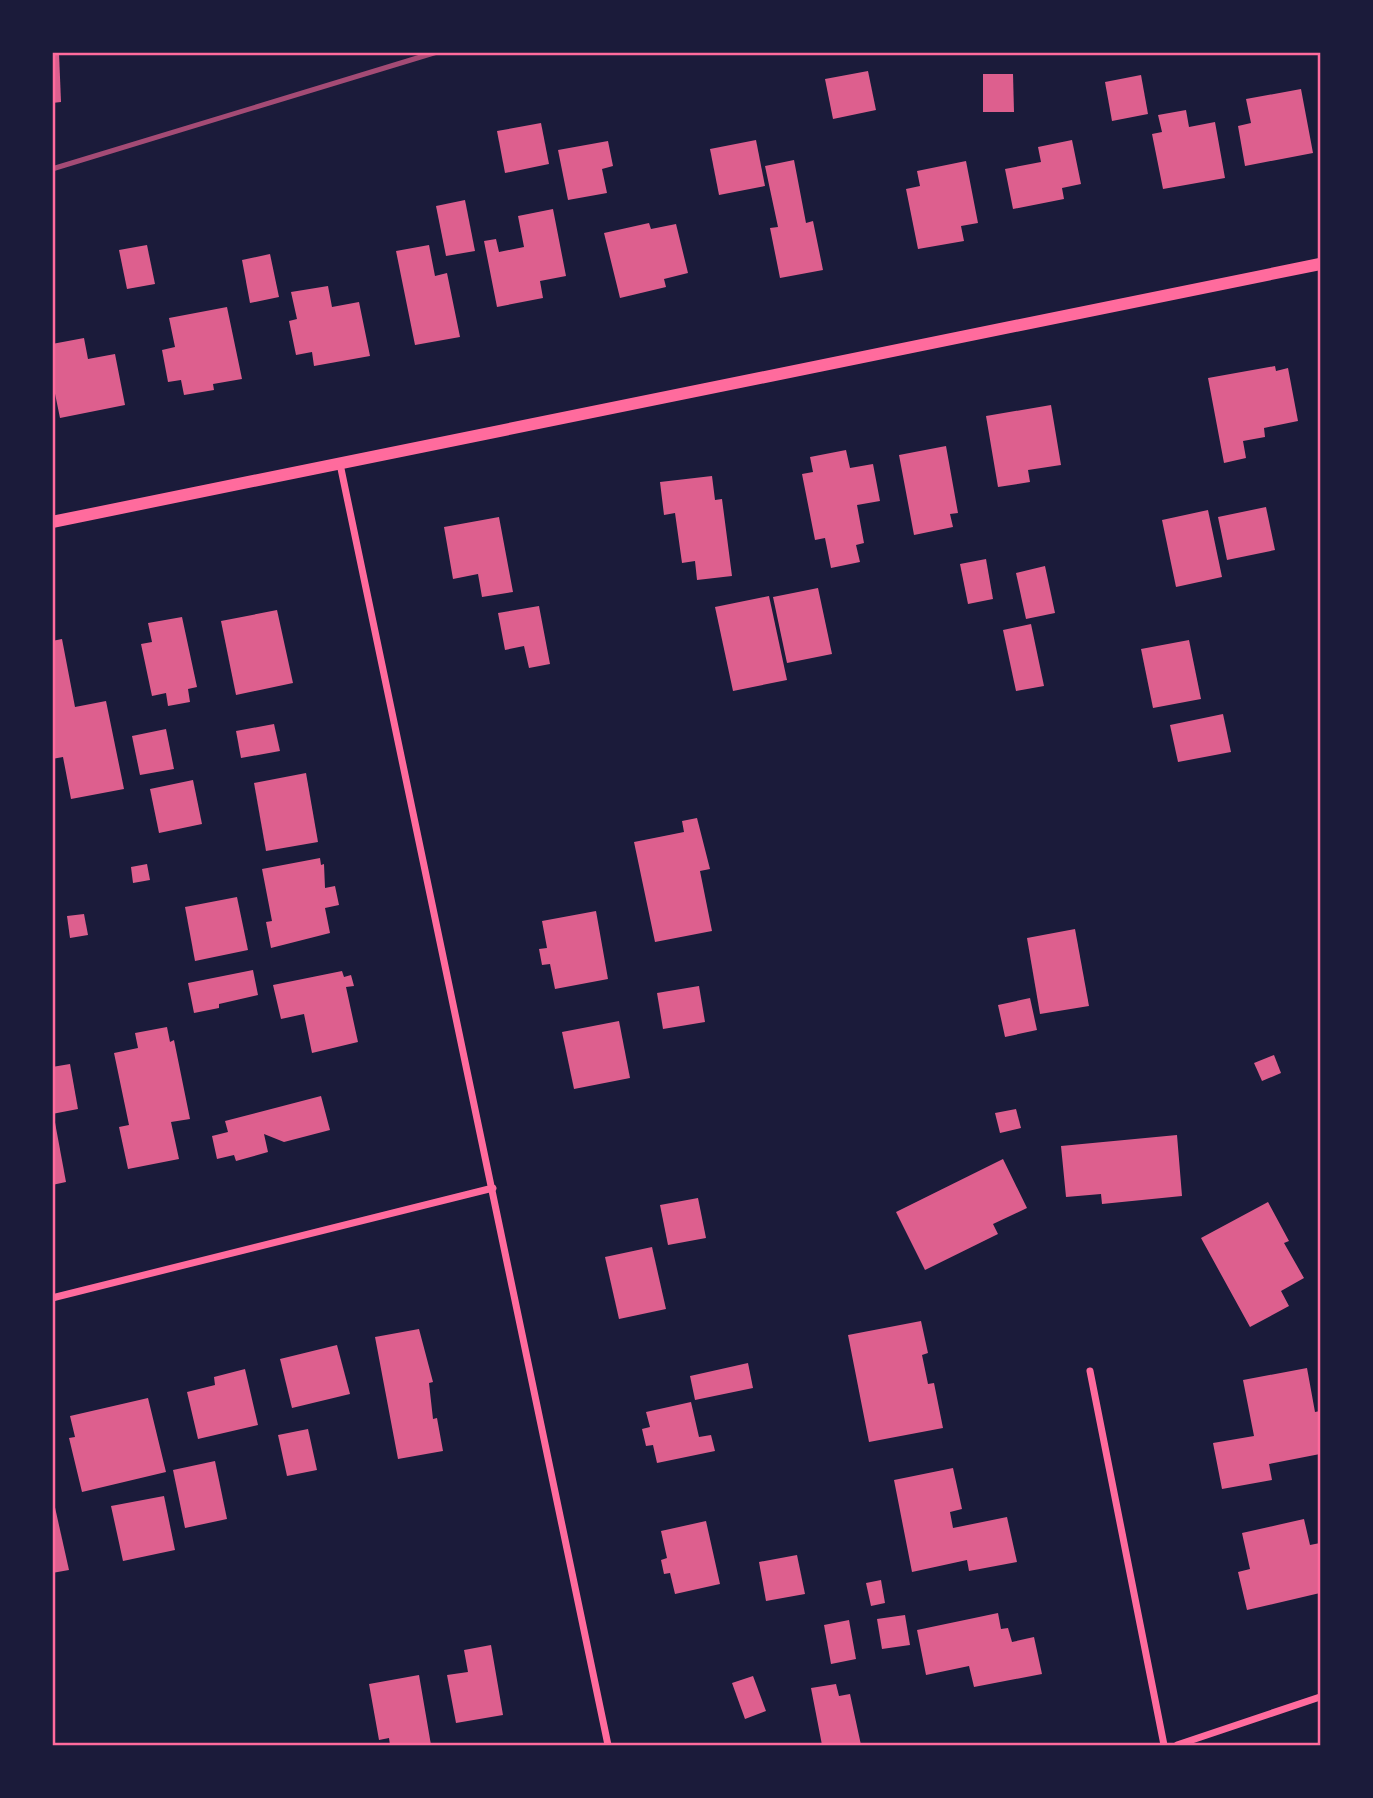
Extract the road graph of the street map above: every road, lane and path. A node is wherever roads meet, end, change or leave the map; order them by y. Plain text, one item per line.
1 (1321, 264) edge
2 (340, 464) junction
3 (52, 522) edge
4 (493, 1188) junction
5 (52, 1298) edge
6 (1090, 1371) dead end
7 (1321, 1697) edge
8 (608, 1745) edge
9 (1164, 1745) edge
10 (1177, 1745) edge

1 - 2 street
2 - 3 street
2 - 4 street
4 - 5 street
4 - 8 street
6 - 9 street
7 - 10 street

